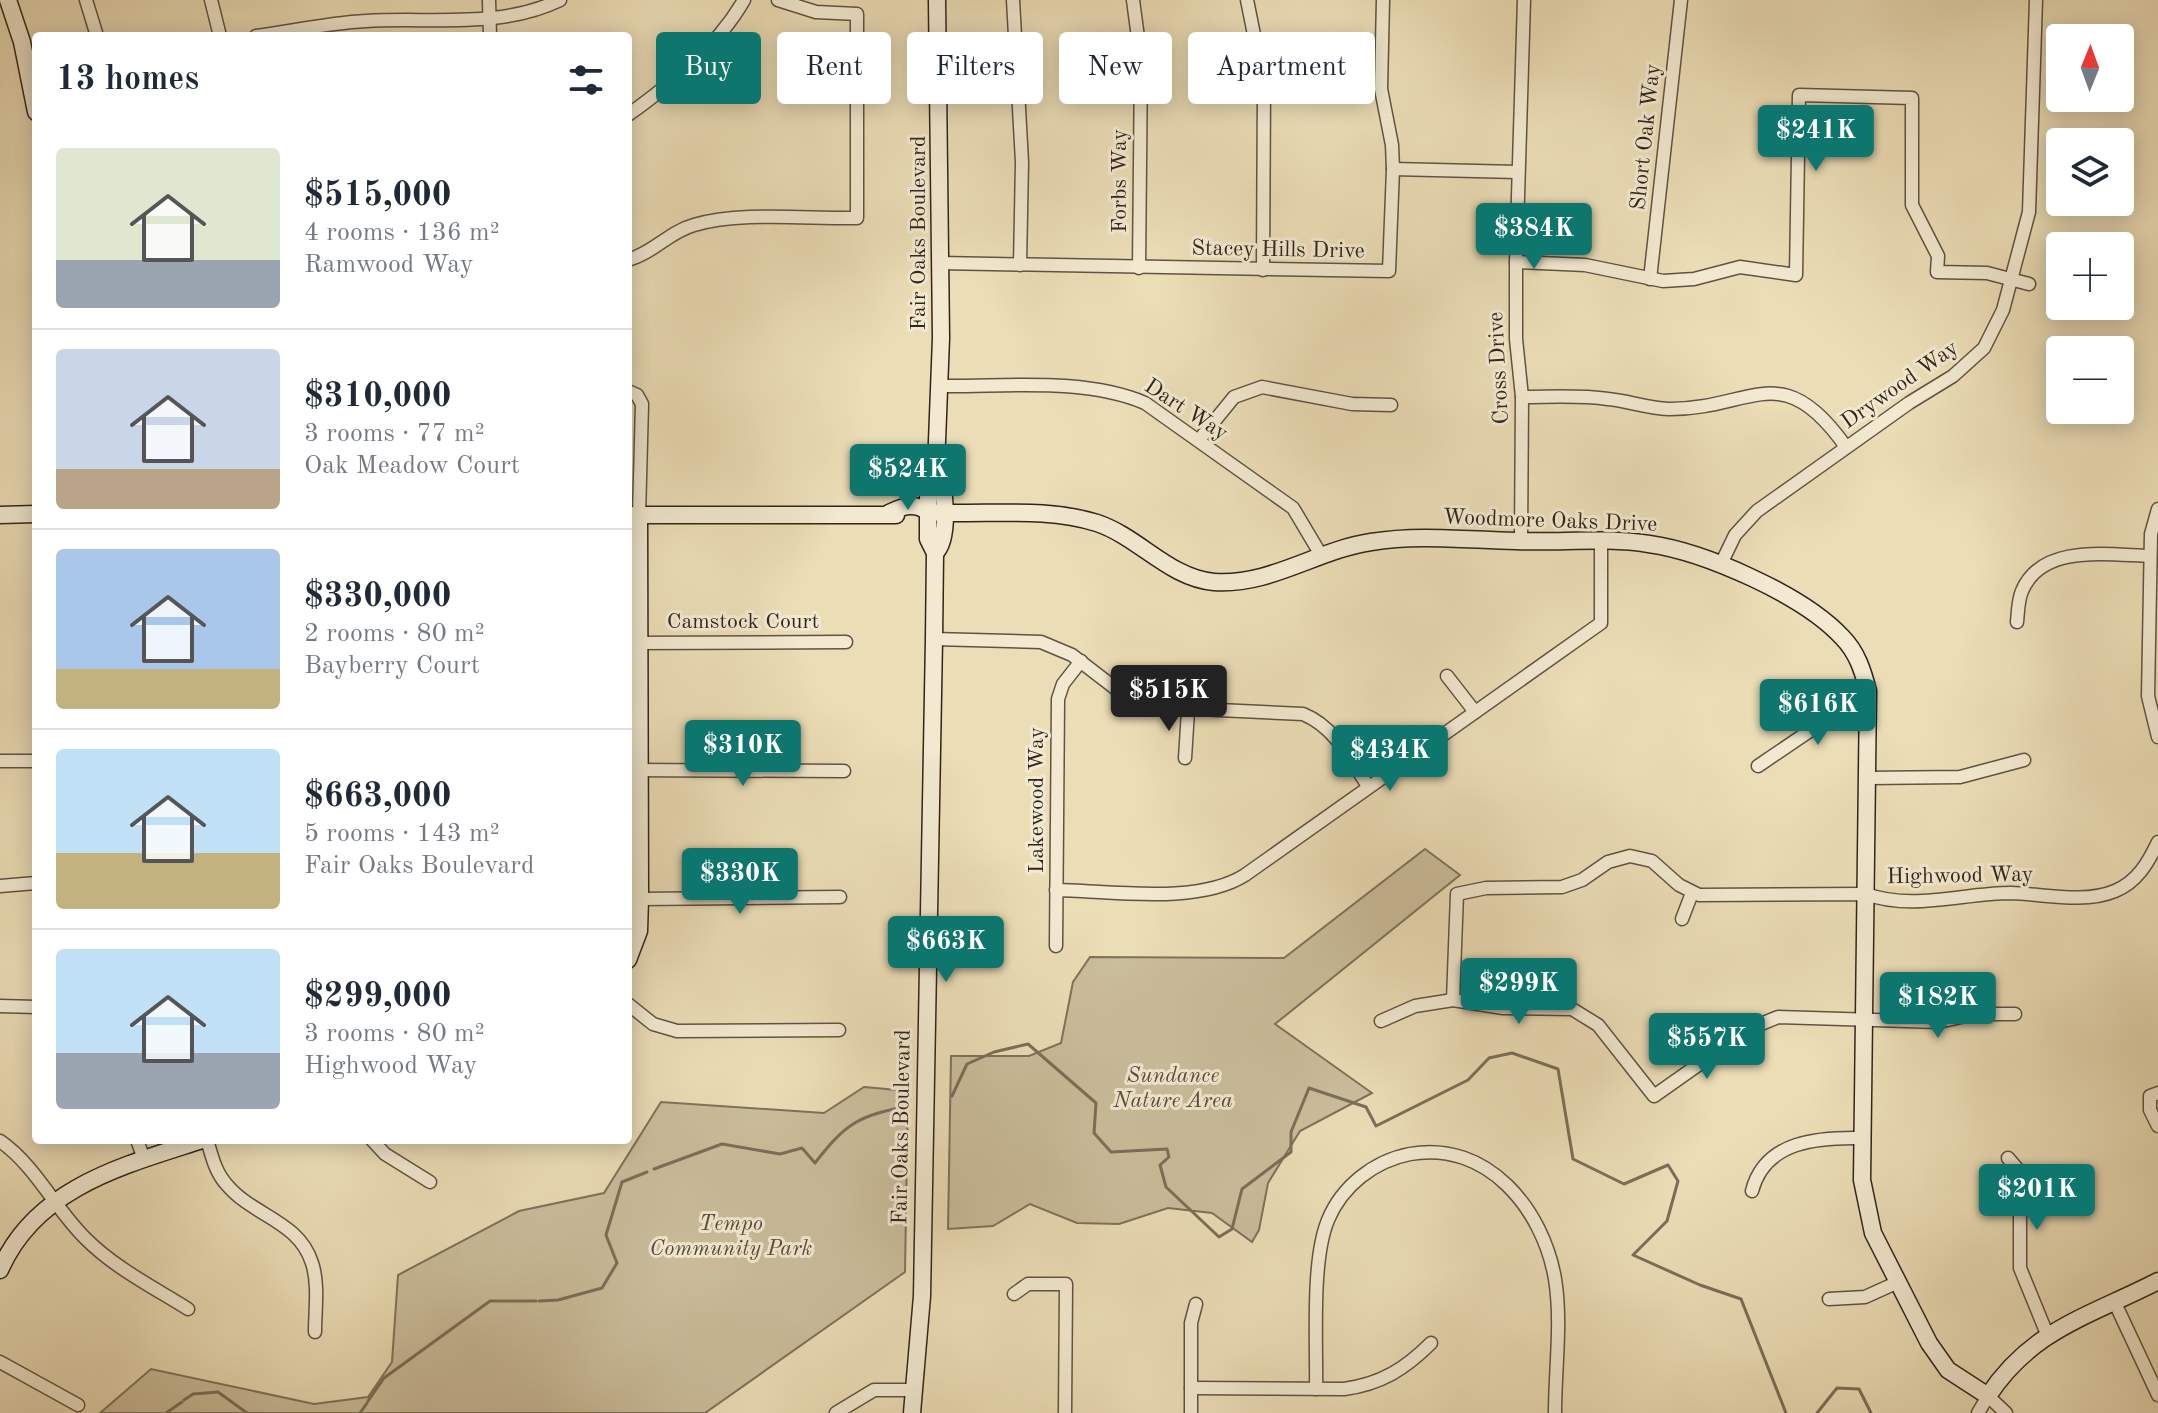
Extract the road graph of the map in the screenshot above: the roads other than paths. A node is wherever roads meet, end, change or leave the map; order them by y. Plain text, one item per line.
1 (8, 0) edge
2 (86, 0) edge
3 (211, 0) edge
4 (489, 0) edge
5 (560, 0) edge
6 (744, 0) edge
7 (778, 0) edge
8 (937, 0) edge
9 (1013, 0) edge
10 (1133, 0) edge
11 (1247, 0) edge
12 (1383, 0) edge
13 (1524, 0) edge
14 (1681, 0) edge
15 (2036, 0) edge
16 (489, 19) junction
17 (369, 21) junction
18 (96, 32) edge
19 (219, 32) edge
20 (286, 32) edge
21 (368, 32) edge
22 (490, 32) edge
23 (721, 32) edge
24 (32, 92) edge
25 (656, 92) edge
26 (632, 112) edge
27 (1393, 169) junction
28 (1517, 172) junction
29 (632, 259) edge
30 (1516, 262) junction
31 (940, 263) junction
32 (1020, 265) junction
33 (1139, 268) junction
34 (1263, 270) junction
35 (2011, 277) junction
36 (1650, 279) junction
37 (2029, 284) dead end
38 (940, 386) junction
39 (632, 393) edge
40 (1522, 397) junction
41 (1391, 405) dead end
42 (1199, 440) junction
43 (1846, 447) junction
44 (2158, 509) edge
45 (936, 513) junction
46 (32, 514) edge
47 (0, 515) edge
48 (634, 515) edge
49 (1601, 540) junction
50 (1521, 541) junction
51 (1321, 555) junction
52 (2150, 556) junction
53 (1721, 564) junction
54 (2017, 622) dead end
55 (934, 639) junction
56 (635, 642) edge
57 (846, 642) dead end
58 (1081, 661) junction
59 (1447, 676) dead end
60 (1869, 705) junction
61 (1188, 711) junction
62 (1475, 712) junction
63 (2158, 737) edge
64 (1185, 758) dead end
65 (2024, 760) dead end
66 (0, 761) edge
67 (32, 761) edge
68 (1758, 766) dead end
69 (635, 770) edge
70 (844, 771) dead end
71 (1868, 778) junction
72 (1368, 786) junction
73 (2158, 842) edge
74 (32, 883) edge
75 (0, 886) edge
76 (1056, 890) junction
77 (1692, 893) junction
78 (1866, 894) junction
79 (840, 897) dead end
80 (640, 899) junction
81 (1682, 919) dead end
82 (1056, 946) dead end
83 (632, 949) edge
84 (1453, 1000) junction
85 (0, 1006) edge
86 (32, 1007) edge
87 (632, 1007) edge
88 (2015, 1014) dead end
89 (1864, 1018) junction
90 (1381, 1021) dead end
91 (839, 1030) dead end
92 (2158, 1093) edge
93 (2158, 1126) edge
94 (1863, 1138) junction
95 (0, 1141) edge
96 (138, 1144) edge
97 (191, 1144) edge
98 (206, 1144) edge
99 (376, 1144) edge
100 (2008, 1158) dead end
101 (144, 1159) junction
102 (430, 1182) dead end
103 (1752, 1191) dead end
104 (55, 1202) junction
105 (0, 1270) edge
106 (2158, 1281) edge
107 (1896, 1283) junction
108 (1014, 1294) dead end
109 (1829, 1299) dead end
110 (2115, 1303) junction
111 (1196, 1304) dead end
112 (188, 1309) dead end
113 (315, 1332) dead end
114 (2047, 1334) junction
115 (1431, 1343) dead end
116 (0, 1362) edge
117 (1191, 1388) junction
118 (1316, 1389) junction
119 (914, 1390) junction
120 (2158, 1395) edge
121 (1988, 1396) junction
122 (78, 1405) dead end
123 (836, 1413) edge
124 (912, 1413) edge
125 (1065, 1413) edge
126 (1191, 1413) edge
127 (1555, 1413) edge
128 (1978, 1413) edge
129 (2006, 1413) edge

1 - 24 street
2 - 18 street
3 - 19 street
4 - 16 street
5 - 16 street
6 - 23 street
7 - 29 street
8 - 31 street, Fair Oaks Boulevard
9 - 32 street
10 - 33 street, Forbs Way
11 - 34 street
12 - 27 street
13 - 28 street, Cross Drive
14 - 36 street, Short Oak Way
15 - 35 street, Drywood Way
16 - 17 street
16 - 22 street
17 - 20 street
17 - 21 street
25 - 26 street
27 - 28 street
27 - 34 street, Stacey Hills Drive
28 - 30 street, Cross Drive
30 - 36 street
30 - 40 street, Cross Drive
31 - 32 street, Stacey Hills Drive
31 - 38 street, Fair Oaks Boulevard
32 - 33 street, Stacey Hills Drive
33 - 34 street, Stacey Hills Drive
35 - 36 street
35 - 37 street
35 - 43 street, Drywood Way
38 - 42 street, Dart Way
38 - 45 street, Fair Oaks Boulevard
39 - 48 street
40 - 43 street
40 - 50 street, Cross Drive
41 - 42 street
42 - 51 street, Dart Way
43 - 53 street, Drywood Way
44 - 52 street
45 - 48 street, Woodmore Oaks Drive
45 - 51 street, Woodmore Oaks Drive
45 - 55 street, Fair Oaks Boulevard
46 - 47 street
48 - 56 street
49 - 50 street, Woodmore Oaks Drive
49 - 53 street, Woodmore Oaks Drive
49 - 62 street
50 - 51 street, Woodmore Oaks Drive
52 - 54 street
52 - 63 street
53 - 60 street, Woodmore Oaks Drive
55 - 58 street
55 - 119 street, Fair Oaks Boulevard
56 - 57 street, Camstock Court
56 - 69 street
58 - 61 street
58 - 76 street, Lakewood Way
59 - 62 street
60 - 68 street
60 - 71 street, Woodmore Oaks Drive
61 - 64 street
61 - 72 street
62 - 72 street
65 - 71 street
66 - 67 street
69 - 70 street
69 - 80 street
71 - 78 street, Woodmore Oaks Drive
72 - 76 street
73 - 78 street, Highwood Way
74 - 75 street
76 - 82 street, Lakewood Way
77 - 78 street, Highwood Way
77 - 81 street
77 - 84 street
78 - 89 street, Woodmore Oaks Drive
79 - 80 street
80 - 83 street
84 - 89 street
84 - 90 street
85 - 86 street
87 - 91 street
88 - 89 street
89 - 94 street, Woodmore Oaks Drive
92 - 93 street
94 - 103 street
94 - 107 street, Woodmore Oaks Drive
95 - 104 street
96 - 101 street
97 - 101 street
98 - 113 street
99 - 102 street
100 - 114 street
101 - 104 street
104 - 105 street
104 - 112 street
106 - 110 street
107 - 109 street
107 - 121 street, Woodmore Oaks Drive
108 - 125 street
110 - 114 street
110 - 120 street
111 - 117 street
114 - 121 street
115 - 118 street
116 - 122 street
117 - 118 street
117 - 126 street
118 - 127 street
119 - 123 street
119 - 124 street, Fair Oaks Boulevard
121 - 128 street
121 - 129 street

